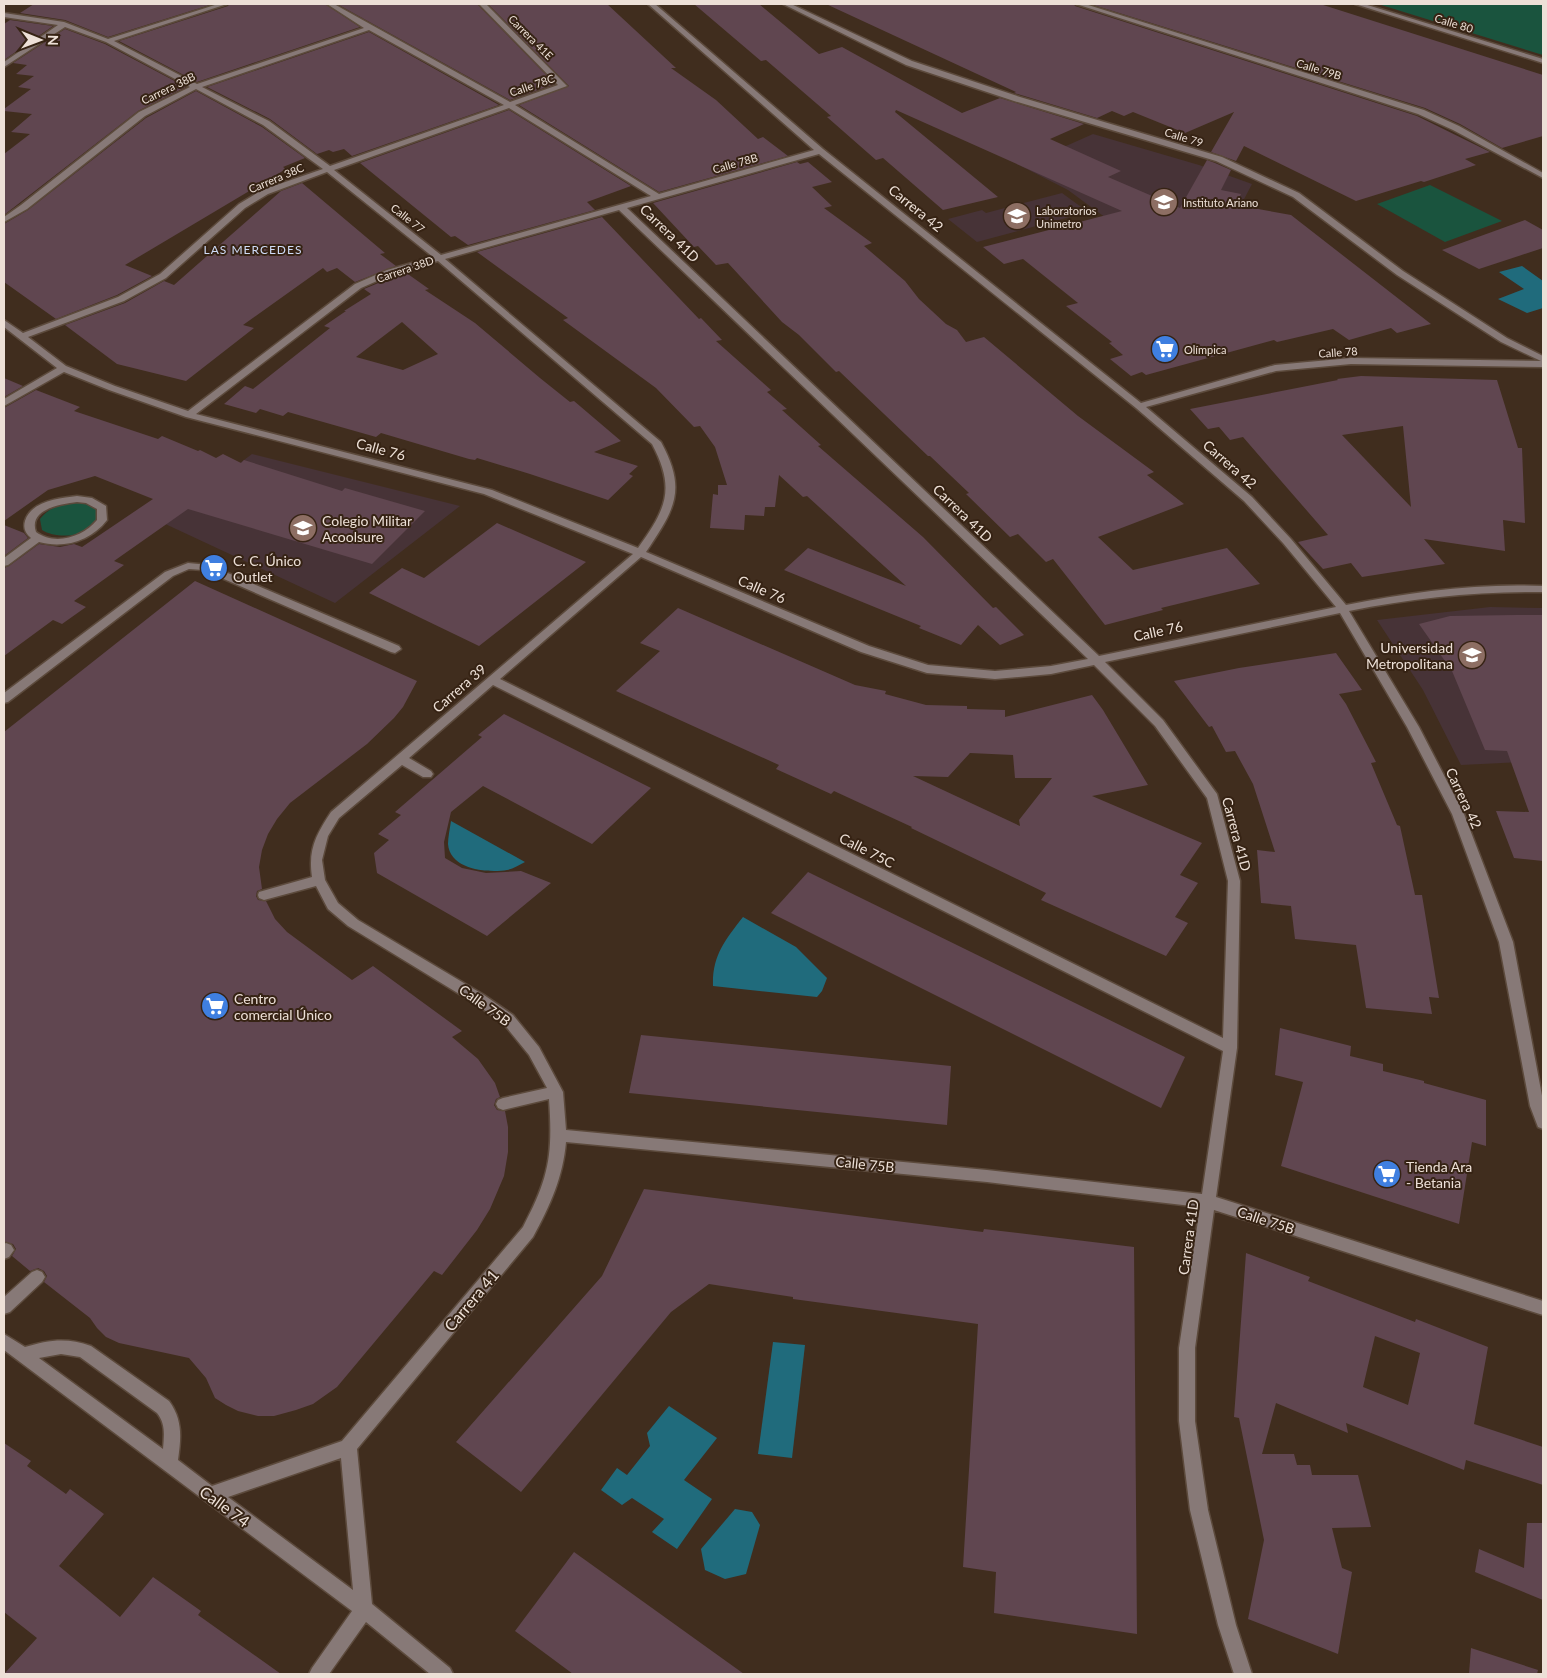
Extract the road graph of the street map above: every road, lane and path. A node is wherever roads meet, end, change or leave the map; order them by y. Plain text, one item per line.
1 (224, 4) edge
2 (330, 4) edge
3 (482, 4) edge
4 (652, 4) edge
5 (786, 4) edge
6 (1079, 4) edge
7 (1358, 4) edge
8 (4, 16) edge
9 (64, 24) junction
10 (370, 28) junction
11 (108, 41) junction
12 (1543, 61) edge
13 (4, 65) edge
14 (195, 86) junction
15 (563, 86) joint
16 (508, 104) junction
17 (820, 151) junction
18 (328, 169) junction
19 (1543, 176) edge
20 (657, 196) junction
21 (622, 208) junction
22 (4, 220) edge
23 (439, 258) junction
24 (4, 323) edge
25 (20, 337) junction
26 (1543, 359) edge
27 (1543, 364) edge
28 (63, 368) junction
29 (4, 403) edge
30 (1140, 406) junction
31 (188, 415) junction
32 (38, 538) junction
33 (640, 553) junction
34 (4, 563) edge
35 (1543, 589) edge
36 (1342, 608) junction
37 (395, 649) dead end
38 (1096, 660) junction
39 (492, 680) junction
40 (4, 699) edge
41 (401, 759) junction
42 (427, 774) dead end
43 (316, 860) joint
44 (319, 880) junction
45 (264, 895) dead end
46 (1230, 1048) junction
47 (556, 1092) junction
48 (504, 1104) dead end
49 (1543, 1123) edge
50 (559, 1135) junction
51 (1208, 1201) junction
52 (37, 1277) dead end
53 (4, 1307) edge
54 (1543, 1308) edge
55 (4, 1341) edge
56 (22, 1355) junction
57 (348, 1447) junction
58 (169, 1464) junction
59 (210, 1495) junction
60 (364, 1608) junction
61 (318, 1674) edge
62 (444, 1674) edge
63 (1243, 1674) edge

1 - 11 street
2 - 10 street, Carrera 41D
3 - 15 street, Carrera 41E
4 - 17 street, Carrera 42
5 - 26 street, Calle 79
6 - 19 street, Calle 79B
7 - 12 street, Calle 80
8 - 9 street, Calle 77
9 - 11 street, Calle 77
9 - 13 street
10 - 14 street, Carrera 38B
10 - 16 street, Carrera 41D
11 - 14 street, Calle 77
14 - 18 street, Calle 77
14 - 22 street, Carrera 38B
15 - 16 street, Calle 78C
16 - 18 street, Carrera 38C
16 - 20 street, Carrera 41D
17 - 20 street, Calle 78B
17 - 30 street, Carrera 42
18 - 23 street, Calle 77
18 - 25 street, Carrera 38C
20 - 21 street, Carrera 38D
21 - 23 street, Carrera 38D
21 - 38 street, Carrera 41D
23 - 31 street, Carrera 38D
23 - 33 street, Calle 77
24 - 25 street, Calle 76
25 - 28 street, Calle 76
27 - 30 street, Calle 78
28 - 29 street
28 - 31 street, Calle 76
30 - 36 street, Carrera 42
31 - 33 street, Calle 76
32 - 32 street
32 - 34 street
33 - 38 street, Calle 76
33 - 39 street, Carrera 39
35 - 36 street, Calle 76
36 - 38 street, Calle 76
36 - 49 street, Carrera 42
37 - 40 street
38 - 46 street, Carrera 41D
39 - 41 street, Carrera 39
39 - 46 street, Calle 75C
41 - 42 street
41 - 43 street, Carrera 39
43 - 44 street, Calle 75B
44 - 45 street
44 - 47 street, Calle 75B
46 - 51 street, Carrera 41D
47 - 48 street
47 - 50 street, Calle 75B
50 - 51 street, Calle 75B
50 - 57 street, Carrera 41
51 - 54 street, Calle 75B
51 - 63 street, Carrera 41D
52 - 53 street
55 - 56 street, Calle 74
56 - 58 street, Calle 74
56 - 58 street
57 - 59 street
57 - 60 street
58 - 59 street, Calle 74
59 - 60 street, Calle 74
60 - 61 street
60 - 62 street, Calle 74

